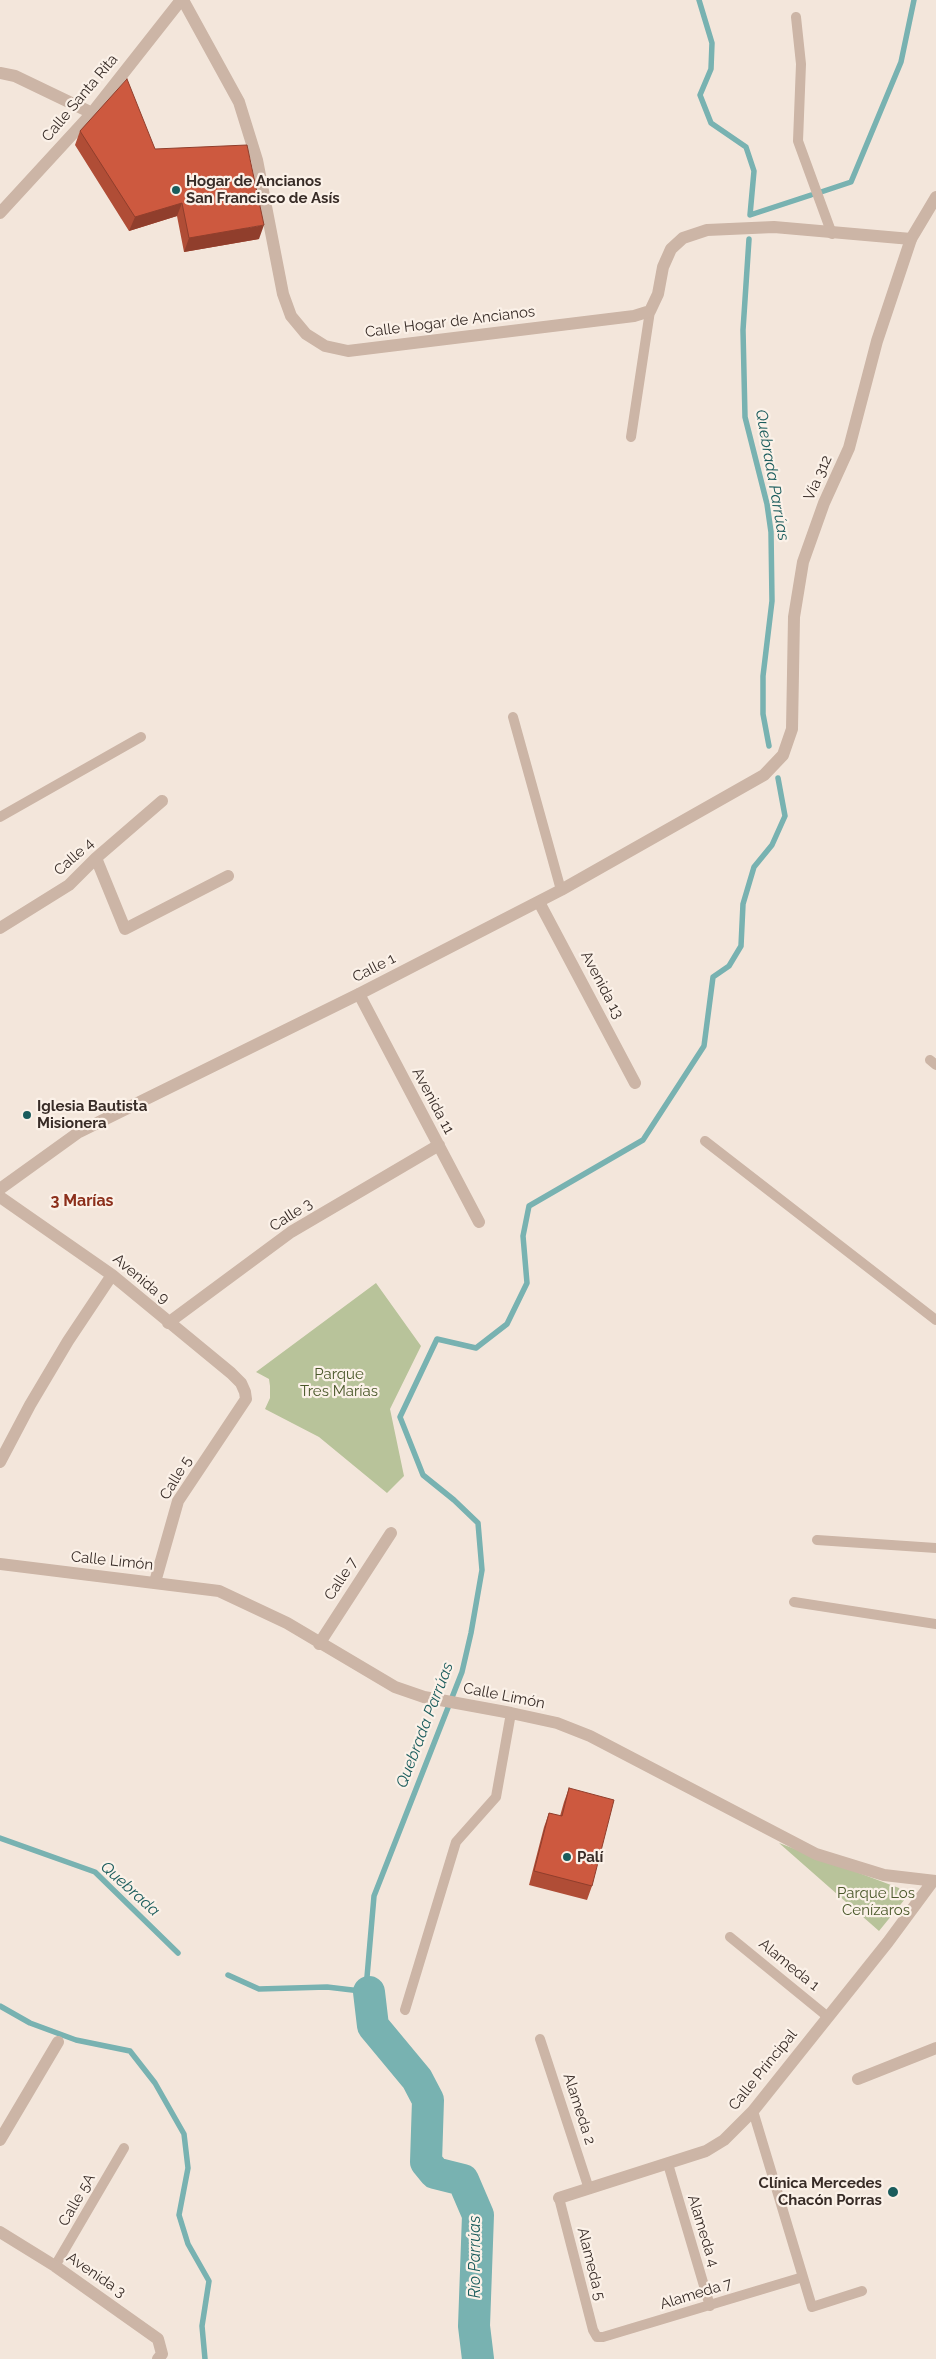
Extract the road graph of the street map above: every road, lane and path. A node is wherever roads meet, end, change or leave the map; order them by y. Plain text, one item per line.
1 (182, 0) edge
2 (796, 17) dead end
3 (0, 73) edge
4 (92, 113) junction
5 (936, 197) edge
6 (0, 213) edge
7 (832, 234) junction
8 (911, 239) junction
9 (650, 312) junction
10 (631, 437) dead end
11 (513, 717) dead end
12 (141, 737) dead end
13 (764, 775) joint
14 (162, 800) dead end
15 (0, 817) edge
16 (96, 858) junction
17 (228, 876) dead end
18 (560, 890) junction
19 (539, 902) junction
20 (0, 928) edge
21 (359, 994) junction
22 (635, 1083) dead end
23 (705, 1141) dead end
24 (438, 1146) junction
25 (0, 1189) edge
26 (0, 1196) edge
27 (479, 1222) dead end
28 (112, 1275) junction
29 (936, 1320) edge
30 (168, 1322) junction
31 (246, 1399) joint
32 (0, 1462) edge
33 (391, 1532) dead end
34 (817, 1540) dead end
35 (936, 1548) edge
36 (0, 1564) edge
37 (155, 1582) junction
38 (794, 1602) dead end
39 (936, 1624) edge
40 (319, 1644) junction
41 (511, 1713) junction
42 (935, 1881) edge
43 (730, 1937) dead end
44 (405, 2010) dead end
45 (828, 2017) junction
46 (540, 2039) dead end
47 (58, 2042) dead end
48 (936, 2048) edge
49 (858, 2079) dead end
50 (753, 2111) junction
51 (0, 2140) edge
52 (124, 2148) dead end
53 (668, 2164) junction
54 (589, 2189) junction
55 (559, 2198) joint
56 (0, 2232) edge
57 (56, 2266) junction
58 (803, 2277) junction
59 (862, 2291) dead end
60 (710, 2306) junction
61 (597, 2337) joint
62 (160, 2356) edge

1 - 4 street, Calle Santa Rita
1 - 9 street, Calle Hogar de Ancianos
2 - 7 lane
3 - 4 street
4 - 6 street, Calle Santa Rita
5 - 8 street, Vía 312
7 - 8 street
7 - 9 street
8 - 13 street, Vía 312
9 - 10 lane
11 - 18 lane
12 - 15 lane
13 - 18 street, Calle 1
14 - 16 street, Calle 4
16 - 17 street
16 - 20 street, Calle 4
18 - 19 street, Calle 1
19 - 21 street, Calle 1
19 - 22 street, Avenida 13
21 - 24 street, Avenida 11
21 - 25 street, Calle 1
23 - 29 lane
24 - 27 street, Avenida 11
24 - 30 street, Calle 3
26 - 28 street, Avenida 9
28 - 30 street, Avenida 9
28 - 32 street
30 - 31 street, Avenida 9
31 - 37 street, Calle 5
33 - 40 street, Calle 7
34 - 35 lane
36 - 37 street, Calle Limón
37 - 40 street, Calle Limón
38 - 39 lane
40 - 41 street, Calle Limón
41 - 42 street, Calle Limón
41 - 44 lane
42 - 45 street, Calle Principal
43 - 45 lane, Alameda 1
45 - 50 street, Calle Principal
46 - 54 lane, Alameda 2
47 - 51 street
48 - 49 street
50 - 53 street, Calle Principal
50 - 58 lane
52 - 57 lane, Calle 5A
53 - 54 street, Calle Principal
53 - 60 lane, Alameda 4
54 - 55 street, Calle Principal
55 - 61 lane, Alameda 5
56 - 57 street, Avenida 3
57 - 62 street, Avenida 3
58 - 59 lane
58 - 60 lane, Alameda 7
60 - 61 lane, Alameda 7

